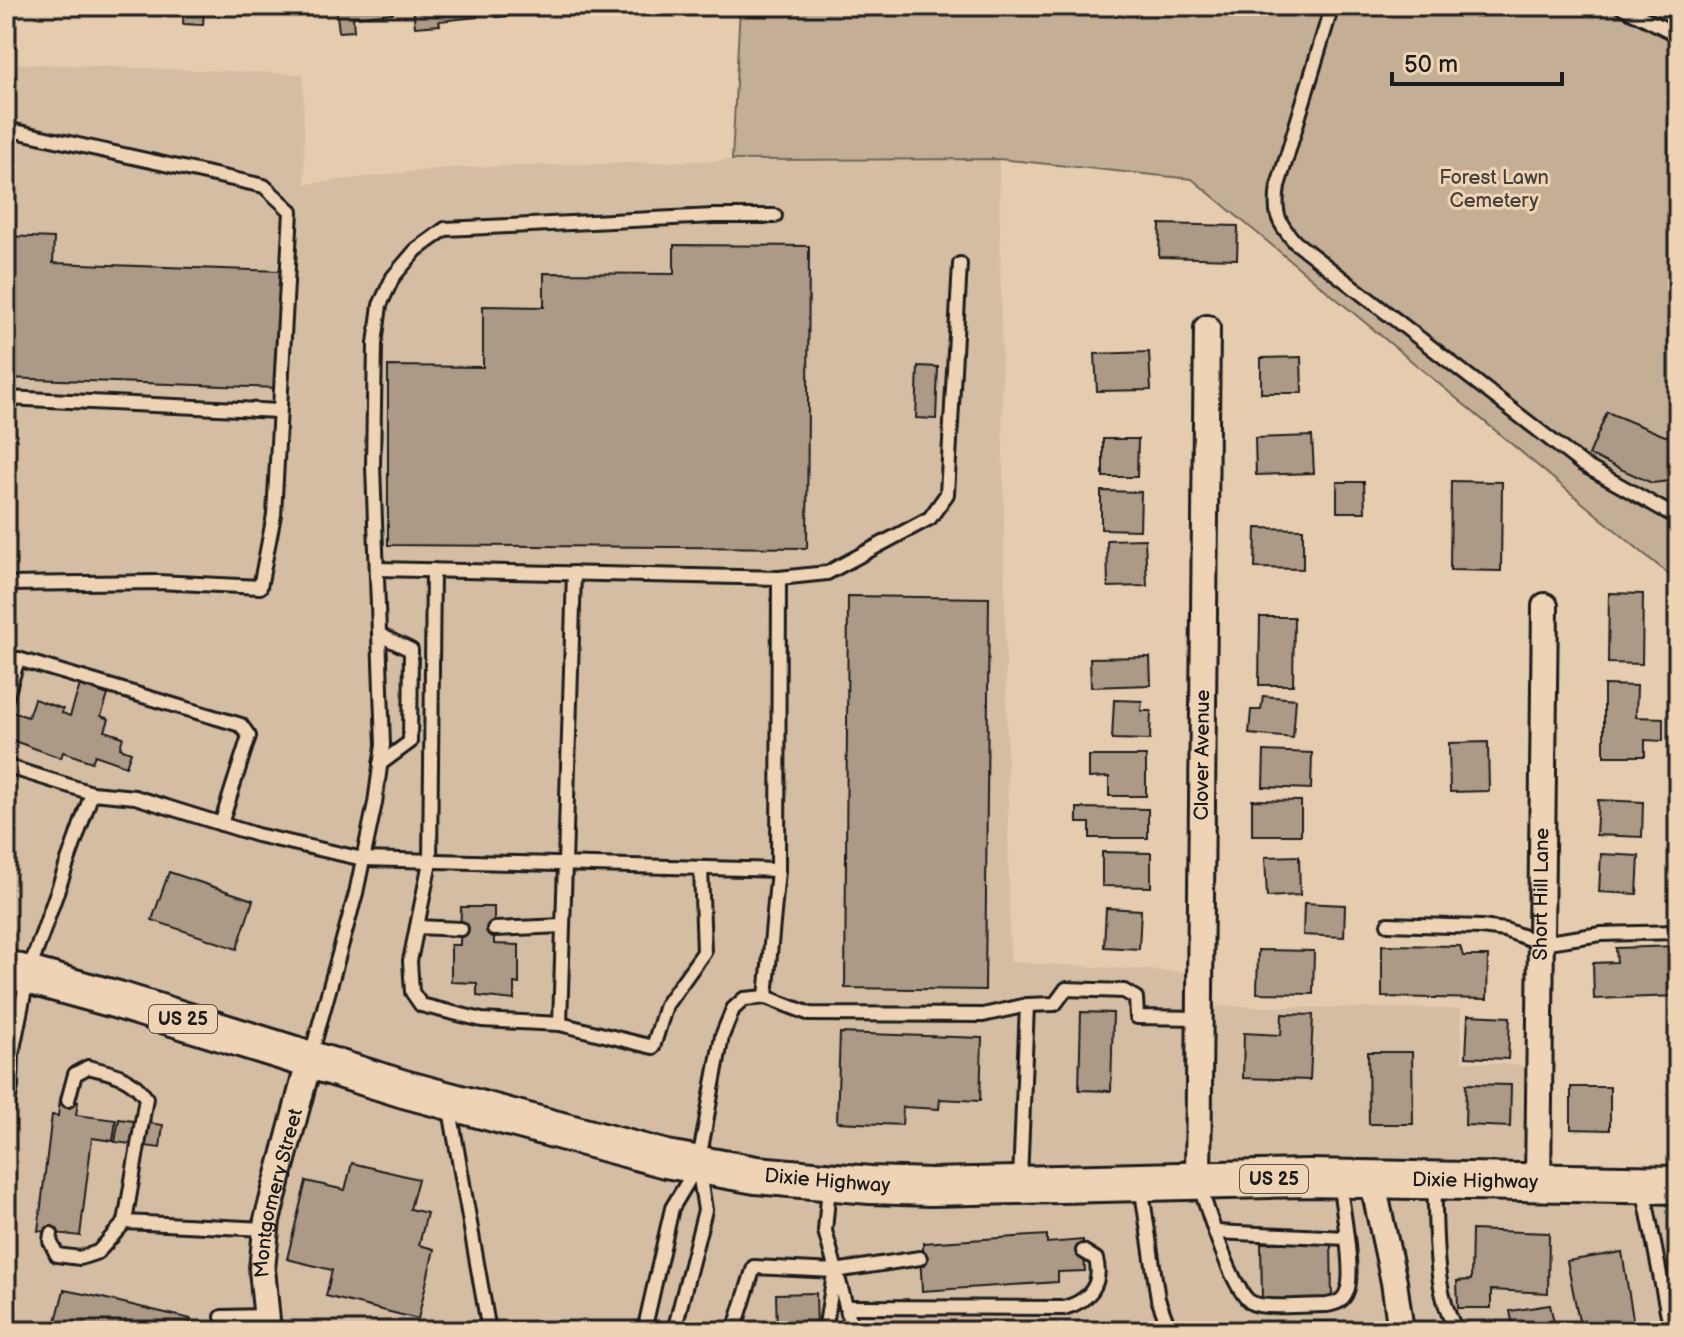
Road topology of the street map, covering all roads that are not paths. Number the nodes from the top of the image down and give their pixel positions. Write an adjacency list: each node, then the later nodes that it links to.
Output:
1 (1332, 6): 10 (lane)
2 (1620, 6): 3 (lane)
3 (1678, 35)
4 (6, 129): 9 (lane)
5 (775, 216): 11 (lane)
6 (960, 264): 14 (lane)
7 (1207, 328): 39 (street, Clover Avenue)
8 (6, 398): 9 (lane)
9 (279, 411): 15 (lane)
10 (1678, 518)
11 (378, 569): 12 (lane); 17 (lane)
12 (433, 570): 13 (lane); 25 (lane)
13 (574, 573): 14 (lane); 26 (lane)
14 (779, 578): 28 (lane)
15 (6, 584)
16 (1545, 606): 35 (street, Short Hill Lane)
17 (380, 635): 20 (lane); 20 (lane)
18 (12, 659): 19 (lane); 23 (lane)
19 (6, 699)
20 (380, 764): 24 (lane)
21 (6, 766): 22 (lane)
22 (92, 793): 23 (lane); 36 (lane)
23 (221, 824): 24 (lane)
24 (363, 859): 25 (lane); 42 (lane)
25 (430, 862): 26 (lane); 31 (lane)
26 (565, 865): 27 (lane); 30 (lane)
27 (701, 868): 28 (lane); 40 (lane)
28 (778, 870): 37 (lane)
29 (1388, 924): 35 (lane)
30 (563, 926): 33 (lane); 40 (lane)
31 (417, 927): 32 (lane); 40 (lane)
32 (461, 929)
33 (494, 929)
34 (1677, 932): 35 (lane)
35 (1541, 943): 52 (street, Short Hill Lane)
36 (17, 972): 41 (lane); 42 (main road, Dixie Highway / US 25)
37 (766, 997): 38 (lane); 46 (lane)
38 (1027, 1005): 39 (lane); 54 (lane)
39 (1199, 1018): 49 (street, Clover Avenue)
40 (560, 1024)
41 (9, 1054): 45 (lane)
42 (310, 1058): 44 (main road, Dixie Highway / US 25); 57 (street, Montgomery Street)
43 (68, 1100): 56 (lane)
44 (449, 1101): 46 (main road, Dixie Highway / US 25); 67 (lane)
45 (6, 1111)
46 (698, 1165): 50 (main road, Dixie Highway / US 25); 68 (lane); 69 (lane)
47 (1355, 1179): 48 (main road, Dixie Highway / US 25); 49 (main road, Dixie Highway / US 25); 60 (lane); 74 (street)
48 (1433, 1180): 52 (main road, Dixie Highway / US 25); 75 (lane)
49 (1198, 1181): 51 (main road, Dixie Highway / US 25); 58 (lane)
50 (829, 1182): 54 (main road, Dixie Highway / US 25); 63 (lane)
51 (1141, 1182): 54 (main road, Dixie Highway / US 25); 73 (lane)
52 (1538, 1182): 53 (main road, Dixie Highway / US 25)
53 (1642, 1184): 55 (main road, Dixie Highway / US 25); 76 (lane)
54 (1020, 1185)
55 (1678, 1185)
56 (125, 1222): 57 (lane); 59 (lane)
57 (266, 1229): 66 (street, Montgomery Street)
58 (1215, 1232): 60 (lane); 60 (lane)
59 (51, 1234)
60 (1347, 1238)
61 (1083, 1251): 64 (lane)
62 (920, 1258): 63 (lane)
63 (835, 1271): 64 (lane); 70 (lane); 71 (lane)
64 (846, 1307): 72 (lane)
65 (222, 1317): 66 (lane)
66 (268, 1324)
67 (489, 1331)
68 (644, 1331)
69 (674, 1331)
70 (734, 1331)
71 (825, 1331)
72 (853, 1331)
73 (1170, 1331)
74 (1401, 1331)
75 (1457, 1331)
76 (1671, 1331)

